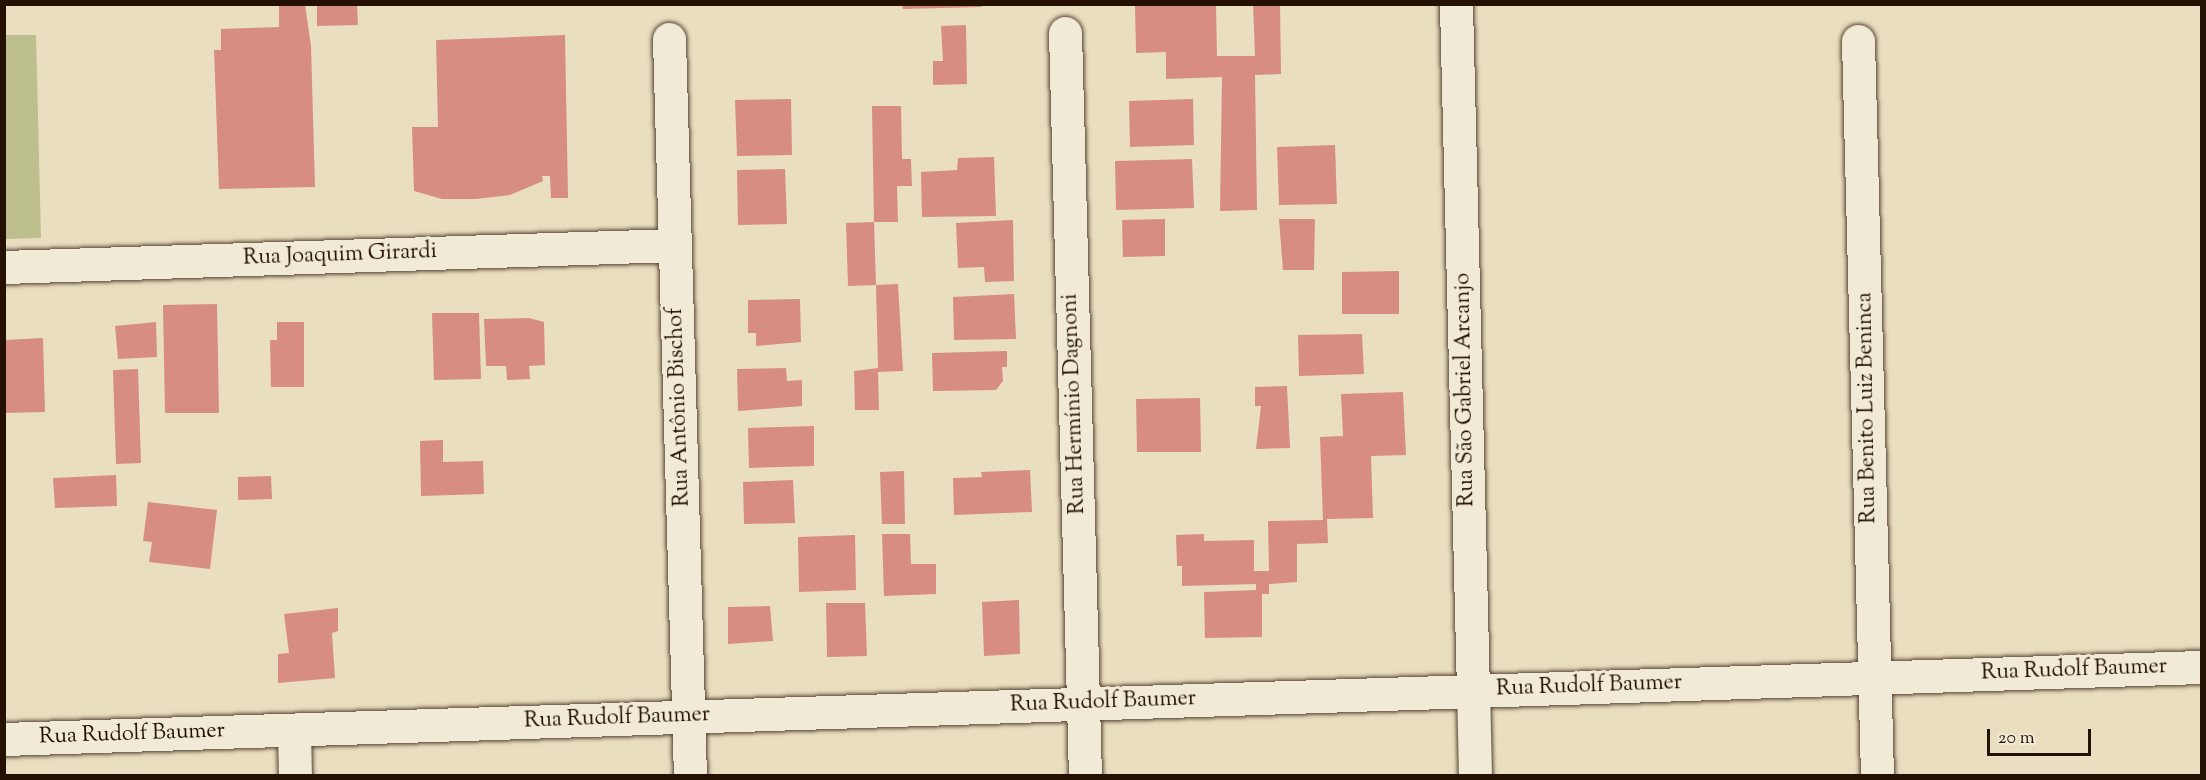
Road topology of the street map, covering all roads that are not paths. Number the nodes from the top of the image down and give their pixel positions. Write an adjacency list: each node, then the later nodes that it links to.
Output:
1 (1456, 4): 9 (street, Rua São Gabriel Arcanjo)
2 (1065, 33): 10 (street, Rua Hermínio Dagnoni)
3 (669, 39): 5 (street, Rua Antônio Bischof)
4 (1858, 41): 8 (street, Rua Benito Luiz Beninca)
5 (675, 245): 6 (street, Rua Joaquim Girardi); 11 (street, Rua Antônio Bischof)
6 (4, 267)
7 (2202, 667): 8 (street, Rua Rudolf Baumer)
8 (1875, 678): 9 (street, Rua Rudolf Baumer); 18 (street, Rua Benito Luiz Beninca)
9 (1473, 691): 10 (street, Rua Rudolf Baumer); 17 (street, Rua São Gabriel Arcanjo)
10 (1083, 704): 11 (street, Rua Rudolf Baumer); 16 (street, Rua Hermínio Dagnoni)
11 (688, 717): 12 (street, Rua Rudolf Baumer); 15 (street, Rua Antônio Bischof)
12 (294, 730): 13 (street, Rua Rudolf Baumer); 14 (street)
13 (4, 740)
14 (295, 776)
15 (690, 776)
16 (1085, 776)
17 (1476, 776)
18 (1877, 776)

